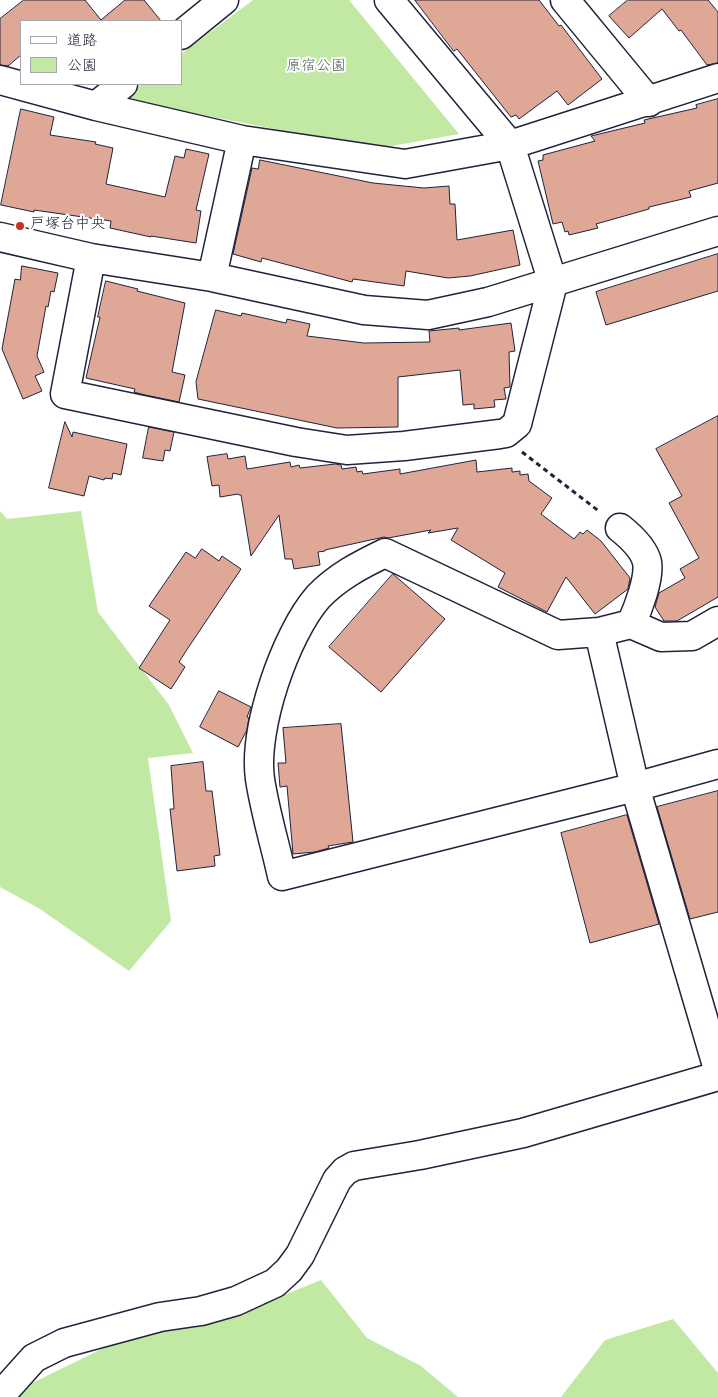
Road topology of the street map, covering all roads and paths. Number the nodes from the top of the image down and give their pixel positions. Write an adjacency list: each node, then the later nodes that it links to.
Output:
1 (224, 0): 4 (street)
2 (389, 0): 11 (street)
3 (565, 0): 8 (street)
4 (182, 34)
5 (718, 78): 8 (street)
6 (0, 80): 9 (street)
7 (122, 85): 9 (street)
8 (649, 102): 11 (street)
9 (96, 106): 10 (street)
10 (242, 140): 11 (street); 15 (street)
11 (510, 145): 16 (street)
12 (718, 231): 16 (street)
13 (0, 237): 14 (street)
14 (91, 258): 15 (street); 17 (street)
15 (212, 277): 16 (street)
16 (553, 282): 17 (street)
17 (506, 433): 18 (path)
18 (620, 528): 20 (street)
19 (718, 620): 20 (street)
20 (631, 624): 21 (street)
21 (599, 632): 23 (street); 23 (street)
22 (718, 764): 23 (street)
23 (635, 787): 24 (street)
24 (718, 1069)
25 (718, 1076): 26 (street)
26 (0, 1396)

